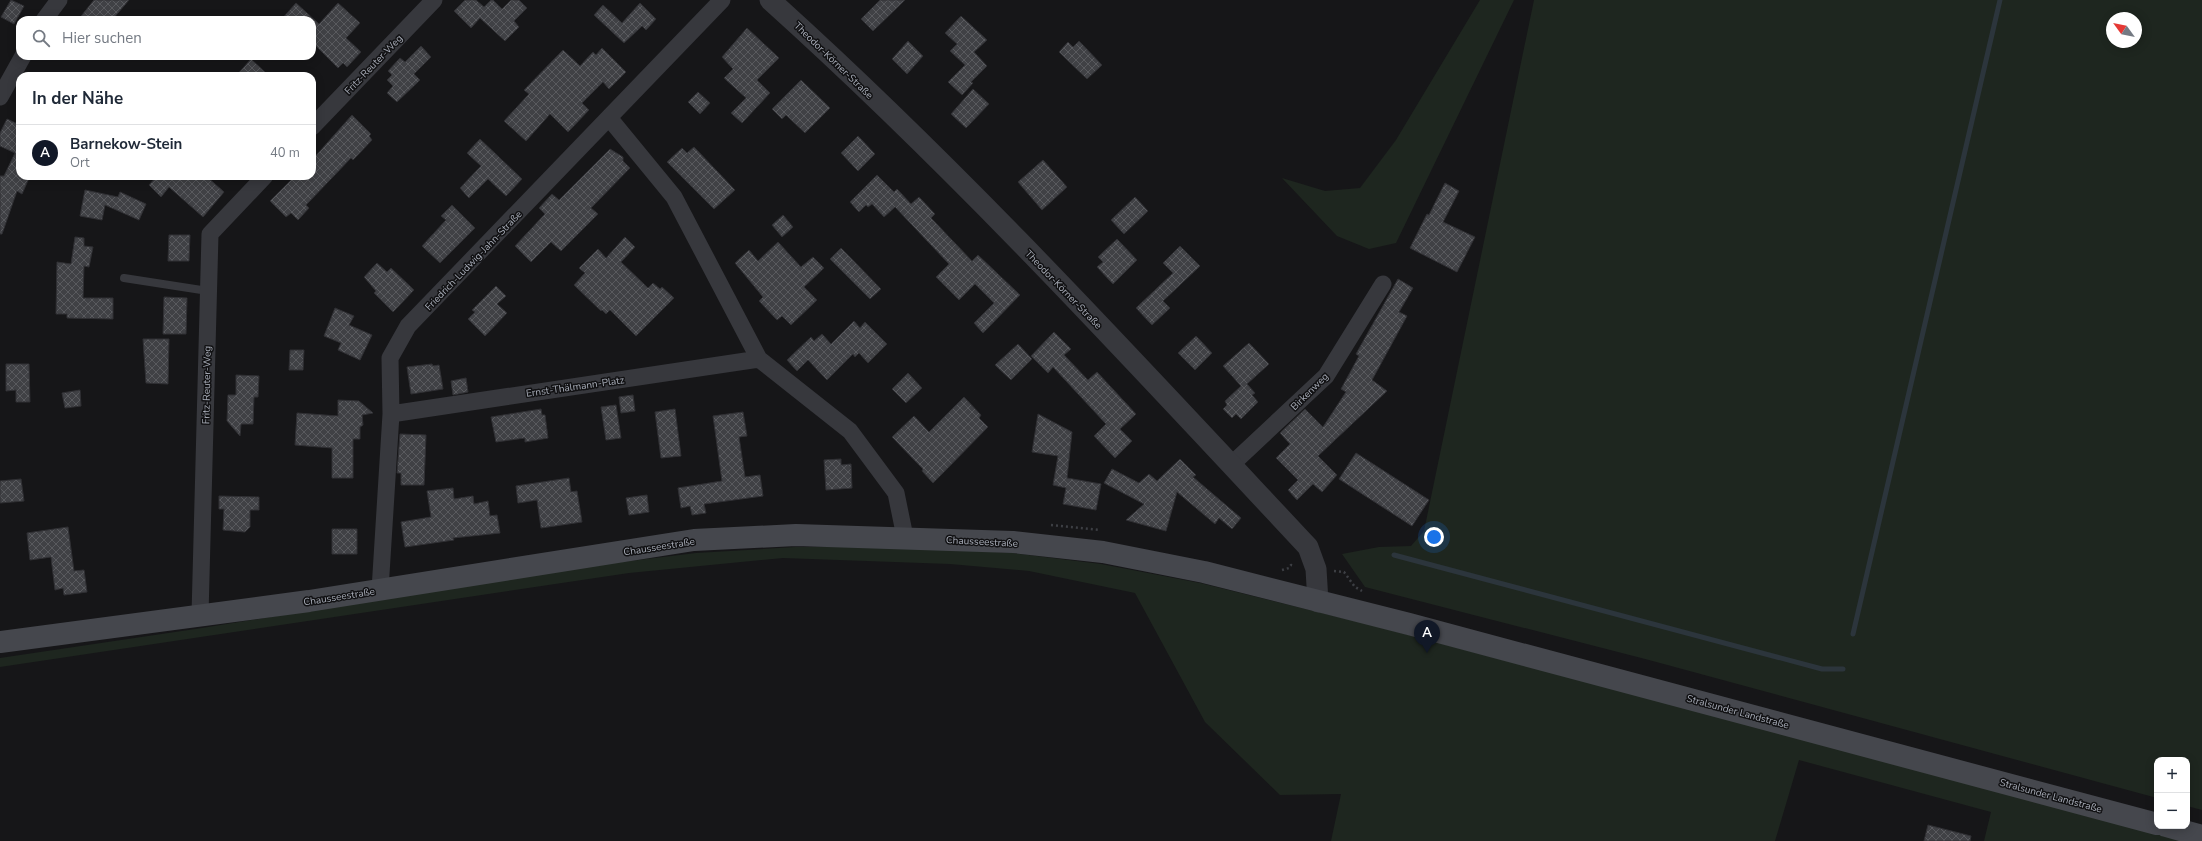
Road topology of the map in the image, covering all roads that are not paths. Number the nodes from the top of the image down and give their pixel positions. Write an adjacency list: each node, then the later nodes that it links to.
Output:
1 (59, 0): 5 (street)
2 (434, 0): 9 (street, Fritz-Reuter-Weg)
3 (722, 0): 8 (street, Friedrich-Ludwig-Jahn-Straße)
4 (770, 0): 16 (street, Theodor-Körner-Straße)
5 (47, 16)
6 (21, 60): 7 (street)
7 (0, 97)
8 (610, 119): 14 (street); 15 (street, Friedrich-Ludwig-Jahn-Straße)
9 (316, 123)
10 (261, 180): 13 (street, Fritz-Reuter-Weg)
11 (124, 278): 13 (lane)
12 (1383, 284): 16 (street, Birkenweg)
13 (208, 291): 20 (street, Fritz-Reuter-Weg)
14 (759, 359): 15 (street, Ernst-Thälmann-Platz); 17 (street)
15 (391, 414): 18 (street, Friedrich-Ludwig-Jahn-Straße)
16 (1231, 465): 19 (street, Theodor-Körner-Straße)
17 (904, 537): 18 (main road, Chausseestraße); 19 (main road, Chausseestraße)
18 (380, 590): 20 (main road, Chausseestraße)
19 (1318, 602): 22 (main road, Stralsunder Landstraße)
20 (200, 615): 21 (main road, Chausseestraße)
21 (0, 642)
22 (2154, 823)
23 (2177, 829): 24 (main road)
24 (2202, 836)

